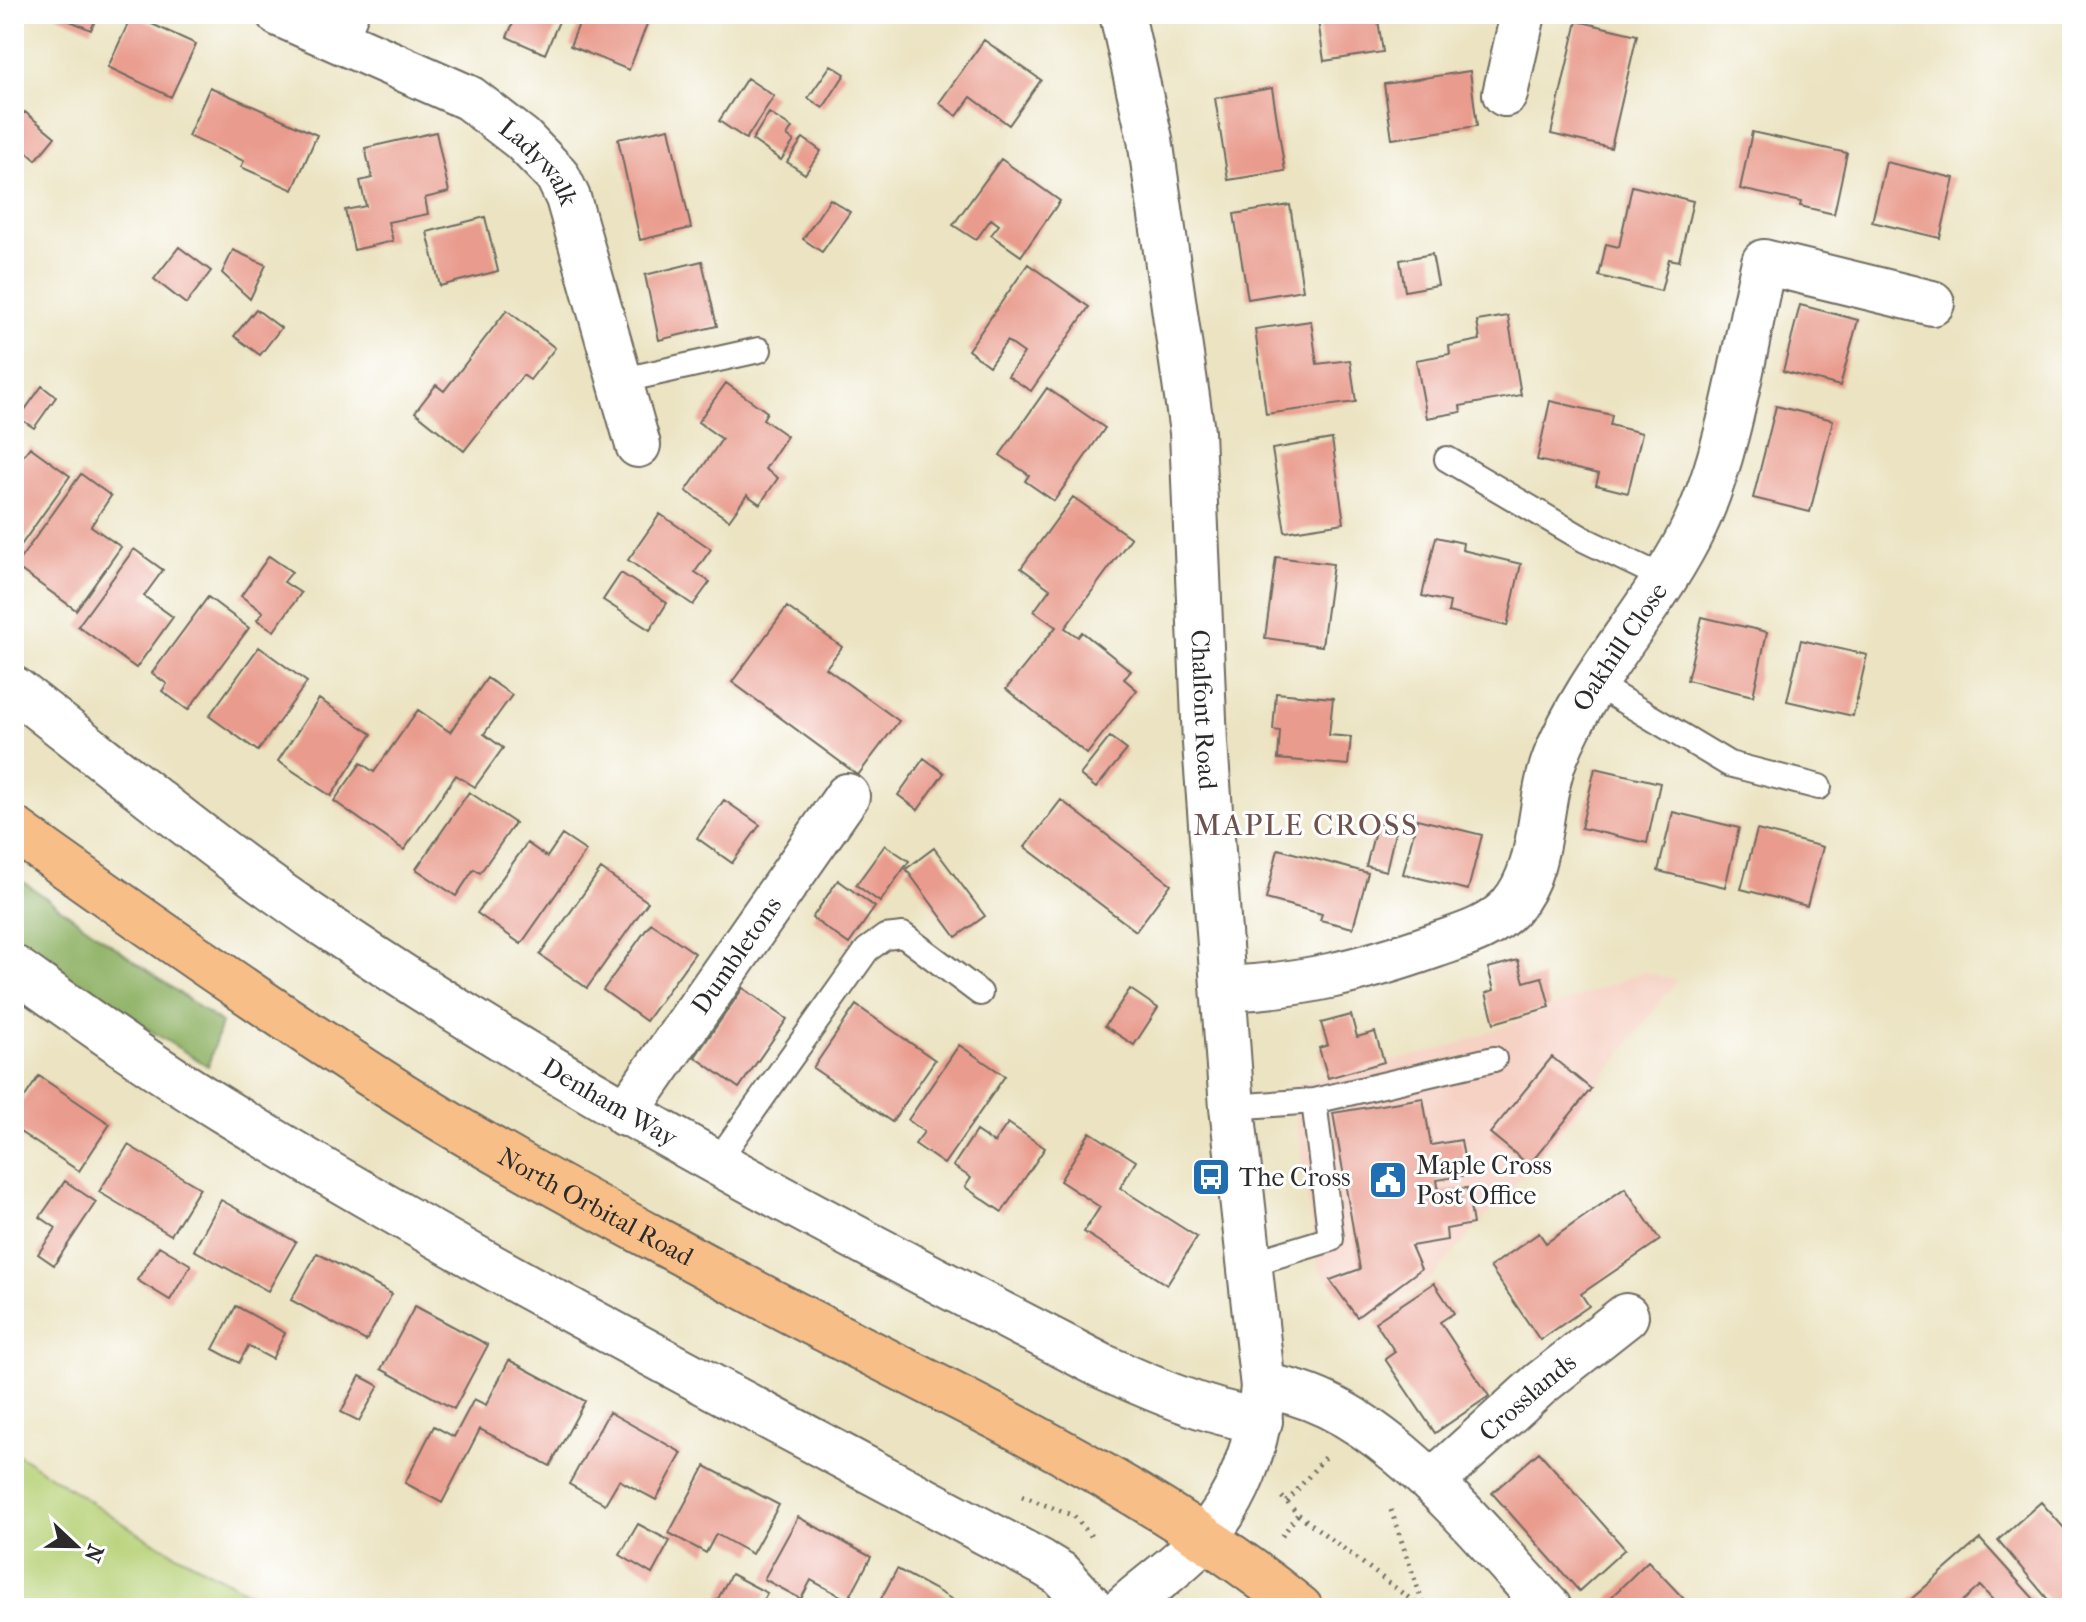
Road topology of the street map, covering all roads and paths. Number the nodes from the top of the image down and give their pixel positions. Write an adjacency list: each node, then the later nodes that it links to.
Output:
1 (279, 14): 4 (street, Ladywalk)
2 (1122, 14): 18 (street, Chalfont Road)
3 (1514, 16): 5 (street)
4 (350, 28): 8 (street, Ladywalk)
5 (1505, 94)
6 (1932, 303): 11 (street, Oakhill Close)
7 (759, 350): 8 (lane)
8 (619, 381): 9 (street, Ladywalk)
9 (638, 445)
10 (1447, 459): 11 (lane)
11 (1664, 578): 12 (street, Oakhill Close)
12 (1592, 682): 14 (lane); 18 (street, Oakhill Close)
13 (14, 689): 23 (street, Denham Way)
14 (1819, 787)
15 (847, 796): 23 (street, Dumbletons)
16 (14, 829): 34 (main road, North Orbital Road)
17 (14, 968): 36 (street)
18 (1224, 989): 22 (street, Chalfont Road)
19 (980, 993): 24 (lane)
20 (1494, 1059): 21 (lane)
21 (1314, 1101): 22 (lane); 25 (lane)
22 (1232, 1107): 25 (street, Chalfont Road)
23 (625, 1114): 24 (street, Denham Way)
24 (716, 1163): 27 (street, Denham Way)
25 (1249, 1264): 27 (street, Chalfont Road)
26 (1626, 1316): 30 (street, Crosslands)
27 (1262, 1404): 28 (street, Denham Way); 34 (street, Chalfont Road)
28 (1356, 1421): 29 (street, Denham Way); 32 (path)
29 (1394, 1451): 30 (street, Denham Way); 39 (path)
30 (1432, 1482): 40 (street, Denham Way)
31 (1017, 1494): 35 (path)
32 (1287, 1502)
33 (1298, 1514): 39 (path)
34 (1204, 1538): 37 (street, Chalfont Road); 38 (main road)
35 (1096, 1542)
36 (1092, 1608)
37 (1124, 1608)
38 (1300, 1608)
39 (1423, 1608)
40 (1549, 1608)

